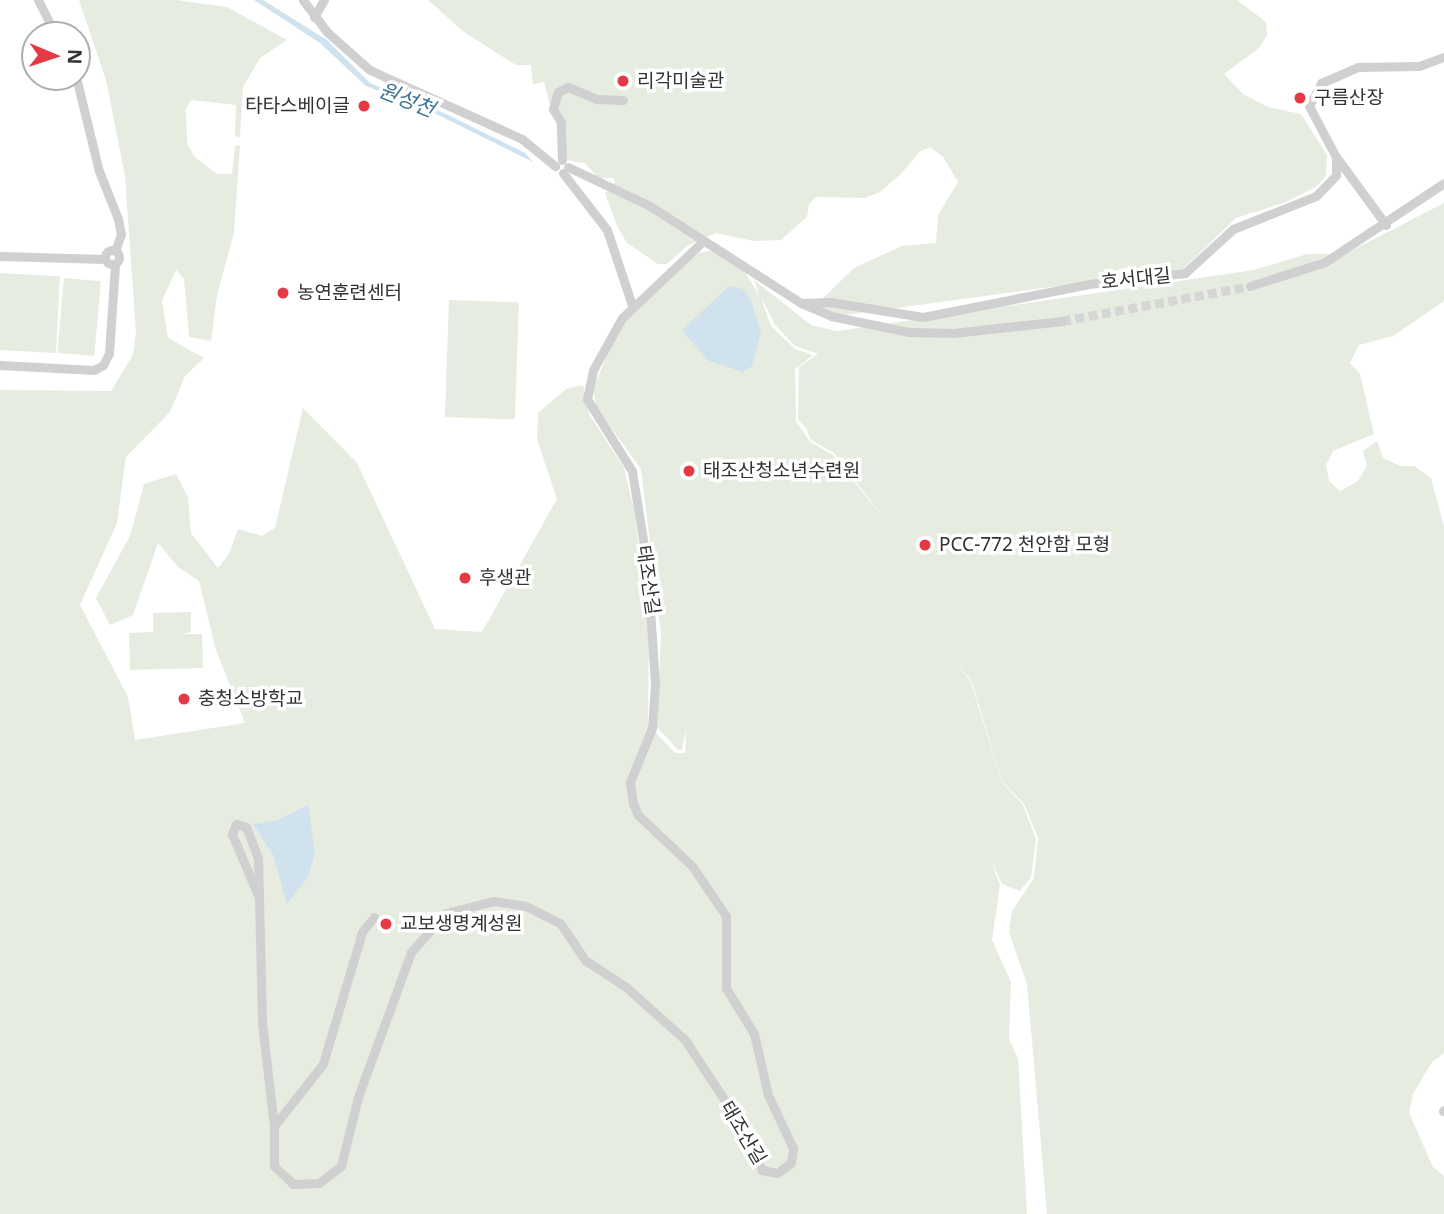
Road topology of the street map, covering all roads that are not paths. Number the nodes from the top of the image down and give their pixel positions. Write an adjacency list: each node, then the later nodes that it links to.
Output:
1 (38, 0): 5 (street)
2 (303, 0): 4 (street)
3 (324, 0): 4 (street)
4 (314, 17): 10 (street)
5 (49, 21)
6 (1444, 57): 9 (street)
7 (79, 91): 14 (street)
8 (623, 100): 10 (street)
9 (1336, 157): 12 (street); 19 (street, 호서대길)
10 (562, 166): 19 (street); 20 (street)
11 (1444, 183): 12 (street)
12 (1386, 225): 18 (street)
13 (699, 245): 20 (street)
14 (115, 251): 16 (street); 17 (street)
15 (0, 256): 16 (street)
16 (105, 259): 17 (street)
17 (115, 264): 22 (street)
18 (1250, 286)
19 (801, 303): 21 (street)
20 (632, 306): 25 (street, 태조산길)
21 (1062, 321)
22 (0, 365)
23 (258, 898): 23 (street); 25 (street)
24 (374, 917): 25 (street)
25 (274, 1126)

